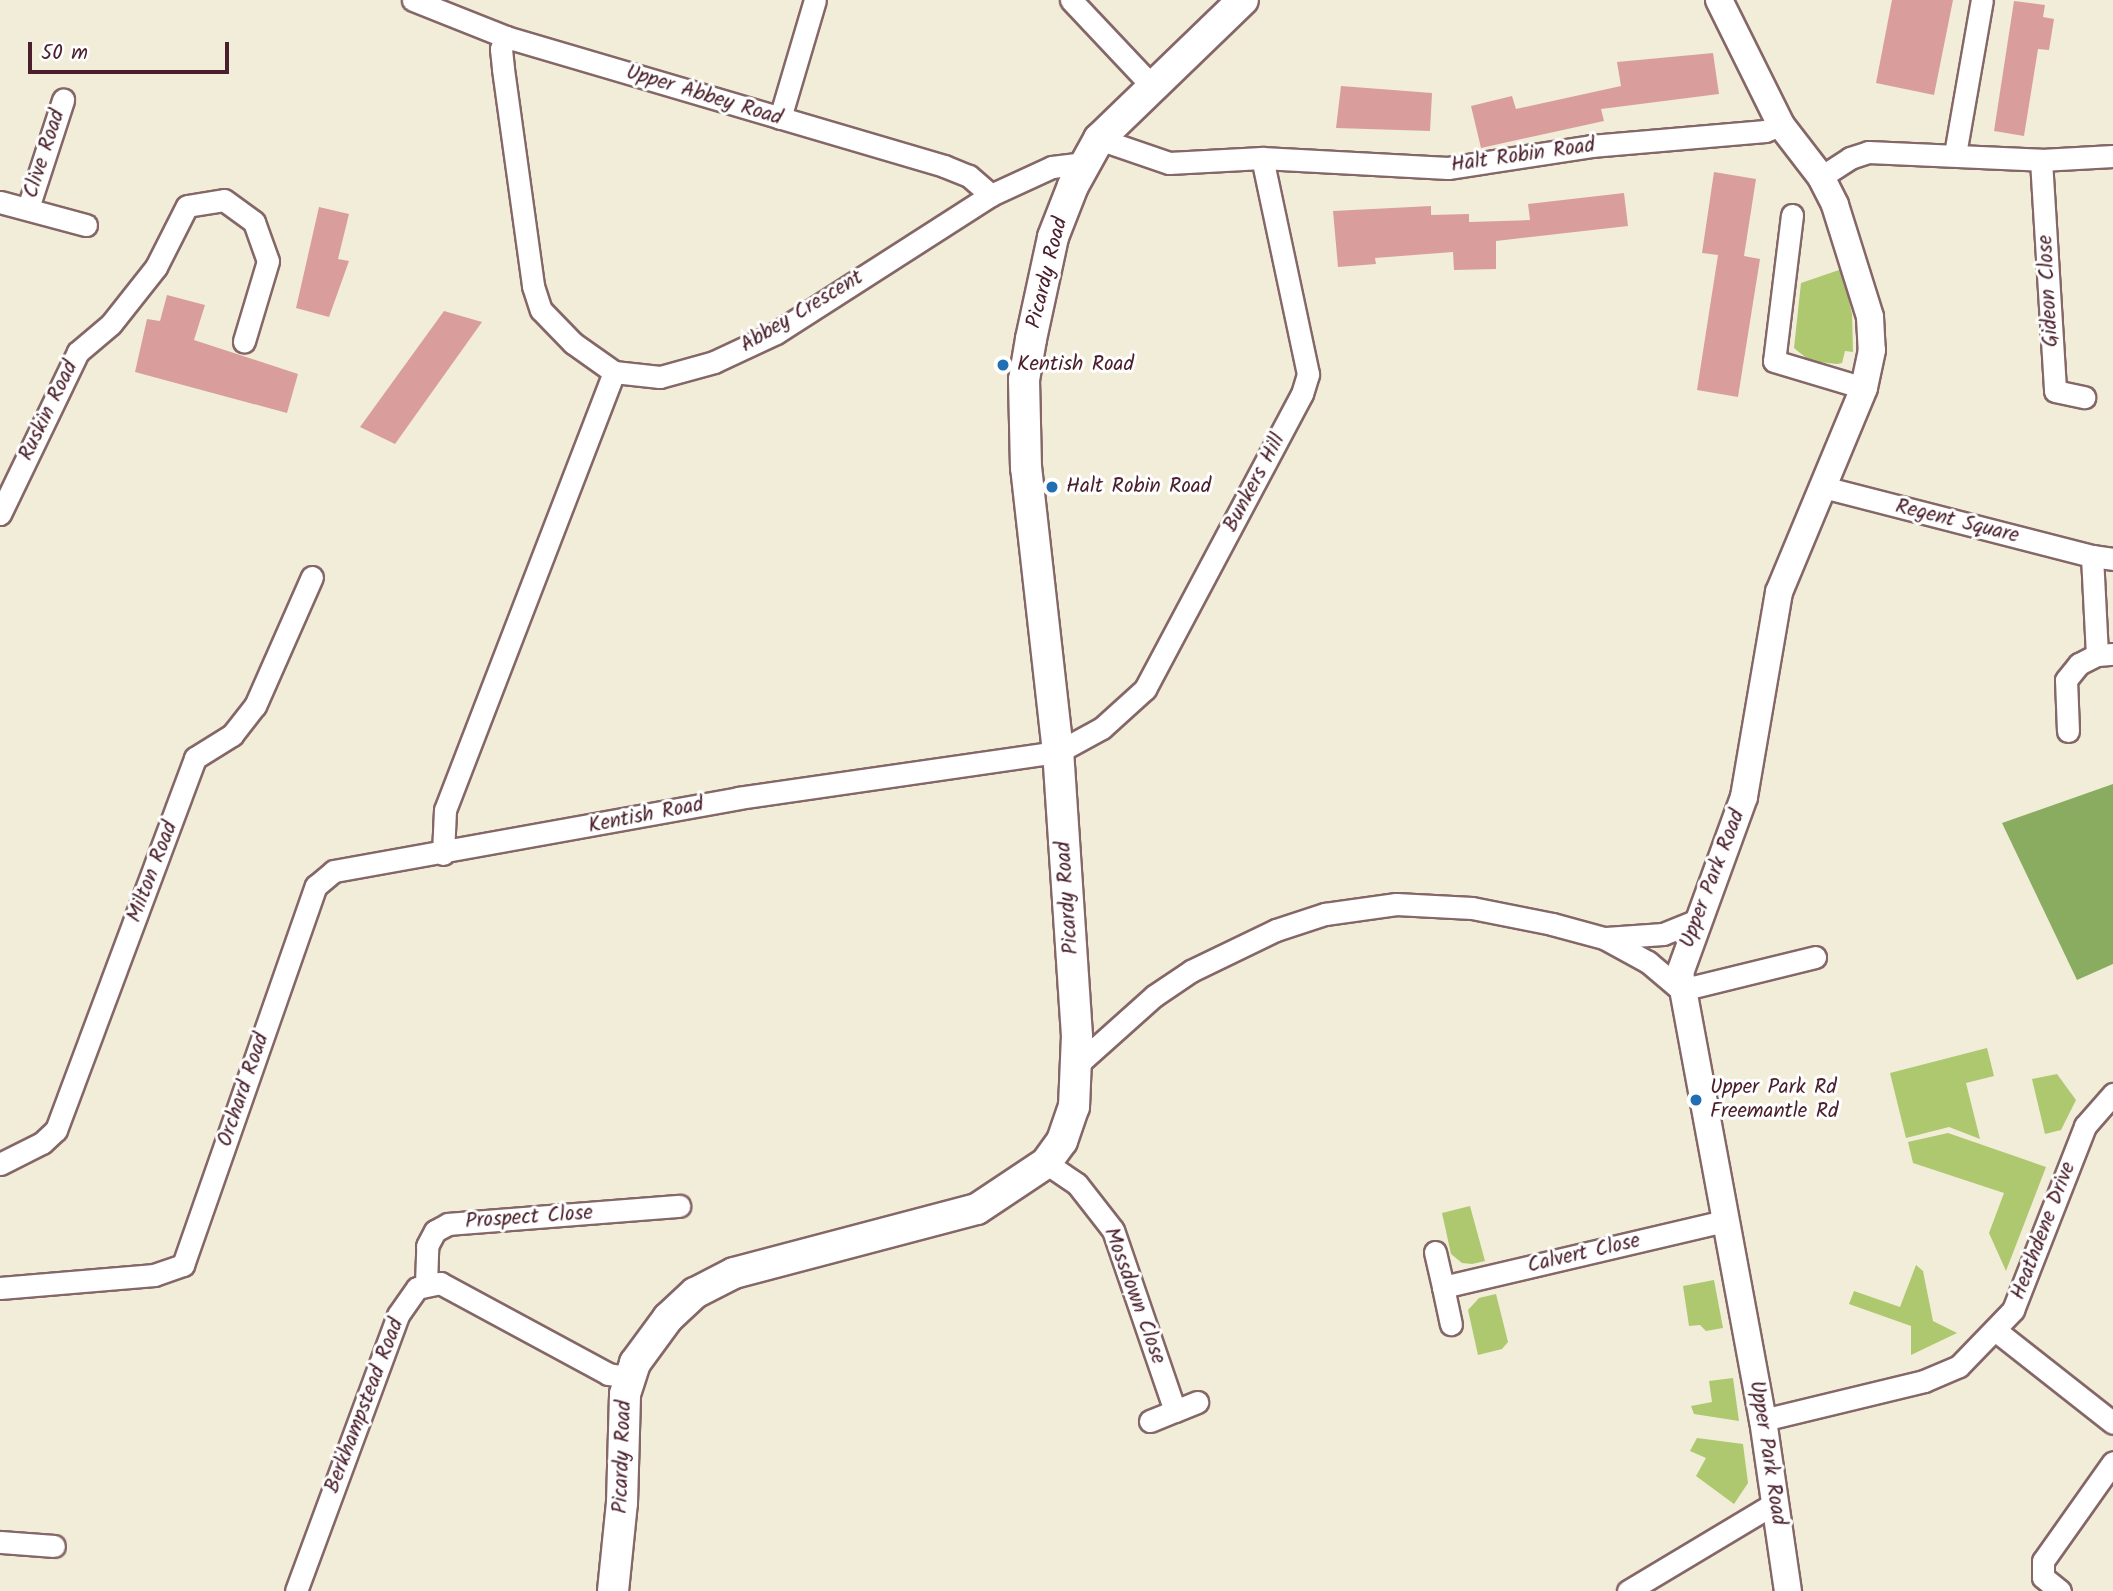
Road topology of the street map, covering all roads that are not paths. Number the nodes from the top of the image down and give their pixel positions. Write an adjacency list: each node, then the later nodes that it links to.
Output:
1 (413, 0): 7 (street, Upper Abbey Road)
2 (815, 0): 10 (street)
3 (1071, 0): 8 (street)
4 (1243, 0): 8 (main road, Picardy Road)
5 (1719, 0): 11 (street, Upper Park Road)
6 (1982, 0): 13 (street)
7 (506, 37): 10 (street, Upper Abbey Road); 24 (street, Abbey Crescent)
8 (1152, 86): 12 (main road, Picardy Road)
9 (63, 100): 20 (street, Clive Road)
10 (780, 118): 18 (street, Upper Abbey Road)
11 (1781, 125): 15 (street, Halt Robin Road); 17 (street, Upper Park Road)
12 (1093, 151): 15 (street, Halt Robin Road); 18 (street, Abbey Crescent); 34 (main road, Picardy Road)
13 (1955, 154): 16 (street); 17 (street)
14 (2113, 156): 16 (street)
15 (1262, 158): 34 (street, Bunkers Hill)
16 (2041, 160): 26 (street, Gideon Close)
17 (1821, 177): 25 (street, Upper Park Road)
18 (991, 195): 24 (street, Abbey Crescent)
19 (0, 202): 20 (street, Clive Road)
20 (28, 208): 22 (street, Clive Road)
21 (1792, 215): 25 (street)
22 (86, 225)
23 (244, 341): 28 (street, Ruskin Road)
24 (614, 372): 35 (street)
25 (1864, 388): 27 (street, Upper Park Road)
26 (2084, 397)
27 (1823, 487): 29 (street, Regent Square); 37 (street, Upper Park Road)
28 (0, 514)
29 (2092, 556): 30 (street, Regent Square); 32 (street)
30 (2113, 559)
31 (312, 577): 44 (street, Milton Road)
32 (2105, 655): 33 (street)
33 (2067, 731)
34 (1058, 752): 35 (street, Kentish Road); 41 (main road, Picardy Road)
35 (443, 854): 36 (street, Kentish Road)
36 (316, 886): 50 (street, Orchard Road)
37 (1698, 920): 38 (street); 40 (street, Upper Park Road)
38 (1604, 938): 40 (street); 41 (street)
39 (1815, 957): 40 (street)
40 (1681, 990): 46 (street, Upper Park Road)
41 (1078, 1064): 43 (main road, Picardy Road)
42 (2113, 1094): 52 (street, Heathdene Drive)
43 (1046, 1163): 53 (main road, Picardy Road); 55 (street, Mossdown Close)
44 (0, 1164)
45 (679, 1206): 48 (street, Prospect Close)
46 (1725, 1221): 49 (street, Calvert Close); 56 (street, Upper Park Road)
47 (1435, 1252): 49 (street)
48 (426, 1284): 53 (street); 63 (street, Berkhampstead Road)
49 (1443, 1287): 51 (street)
50 (0, 1288)
51 (1451, 1324)
52 (1995, 1330): 56 (street, Heathdene Drive); 58 (street)
53 (628, 1377): 64 (main road, Picardy Road)
54 (1197, 1402): 55 (street)
55 (1175, 1411): 57 (street)
56 (1763, 1420): 60 (street, Upper Park Road)
57 (1150, 1421)
58 (2113, 1423)
59 (2113, 1462): 67 (street)
60 (1775, 1503): 65 (street); 66 (street, Upper Park Road)
61 (0, 1542): 62 (street)
62 (54, 1546)
63 (296, 1591)
64 (613, 1591)
65 (1628, 1591)
66 (1788, 1591)
67 (2060, 1591)

